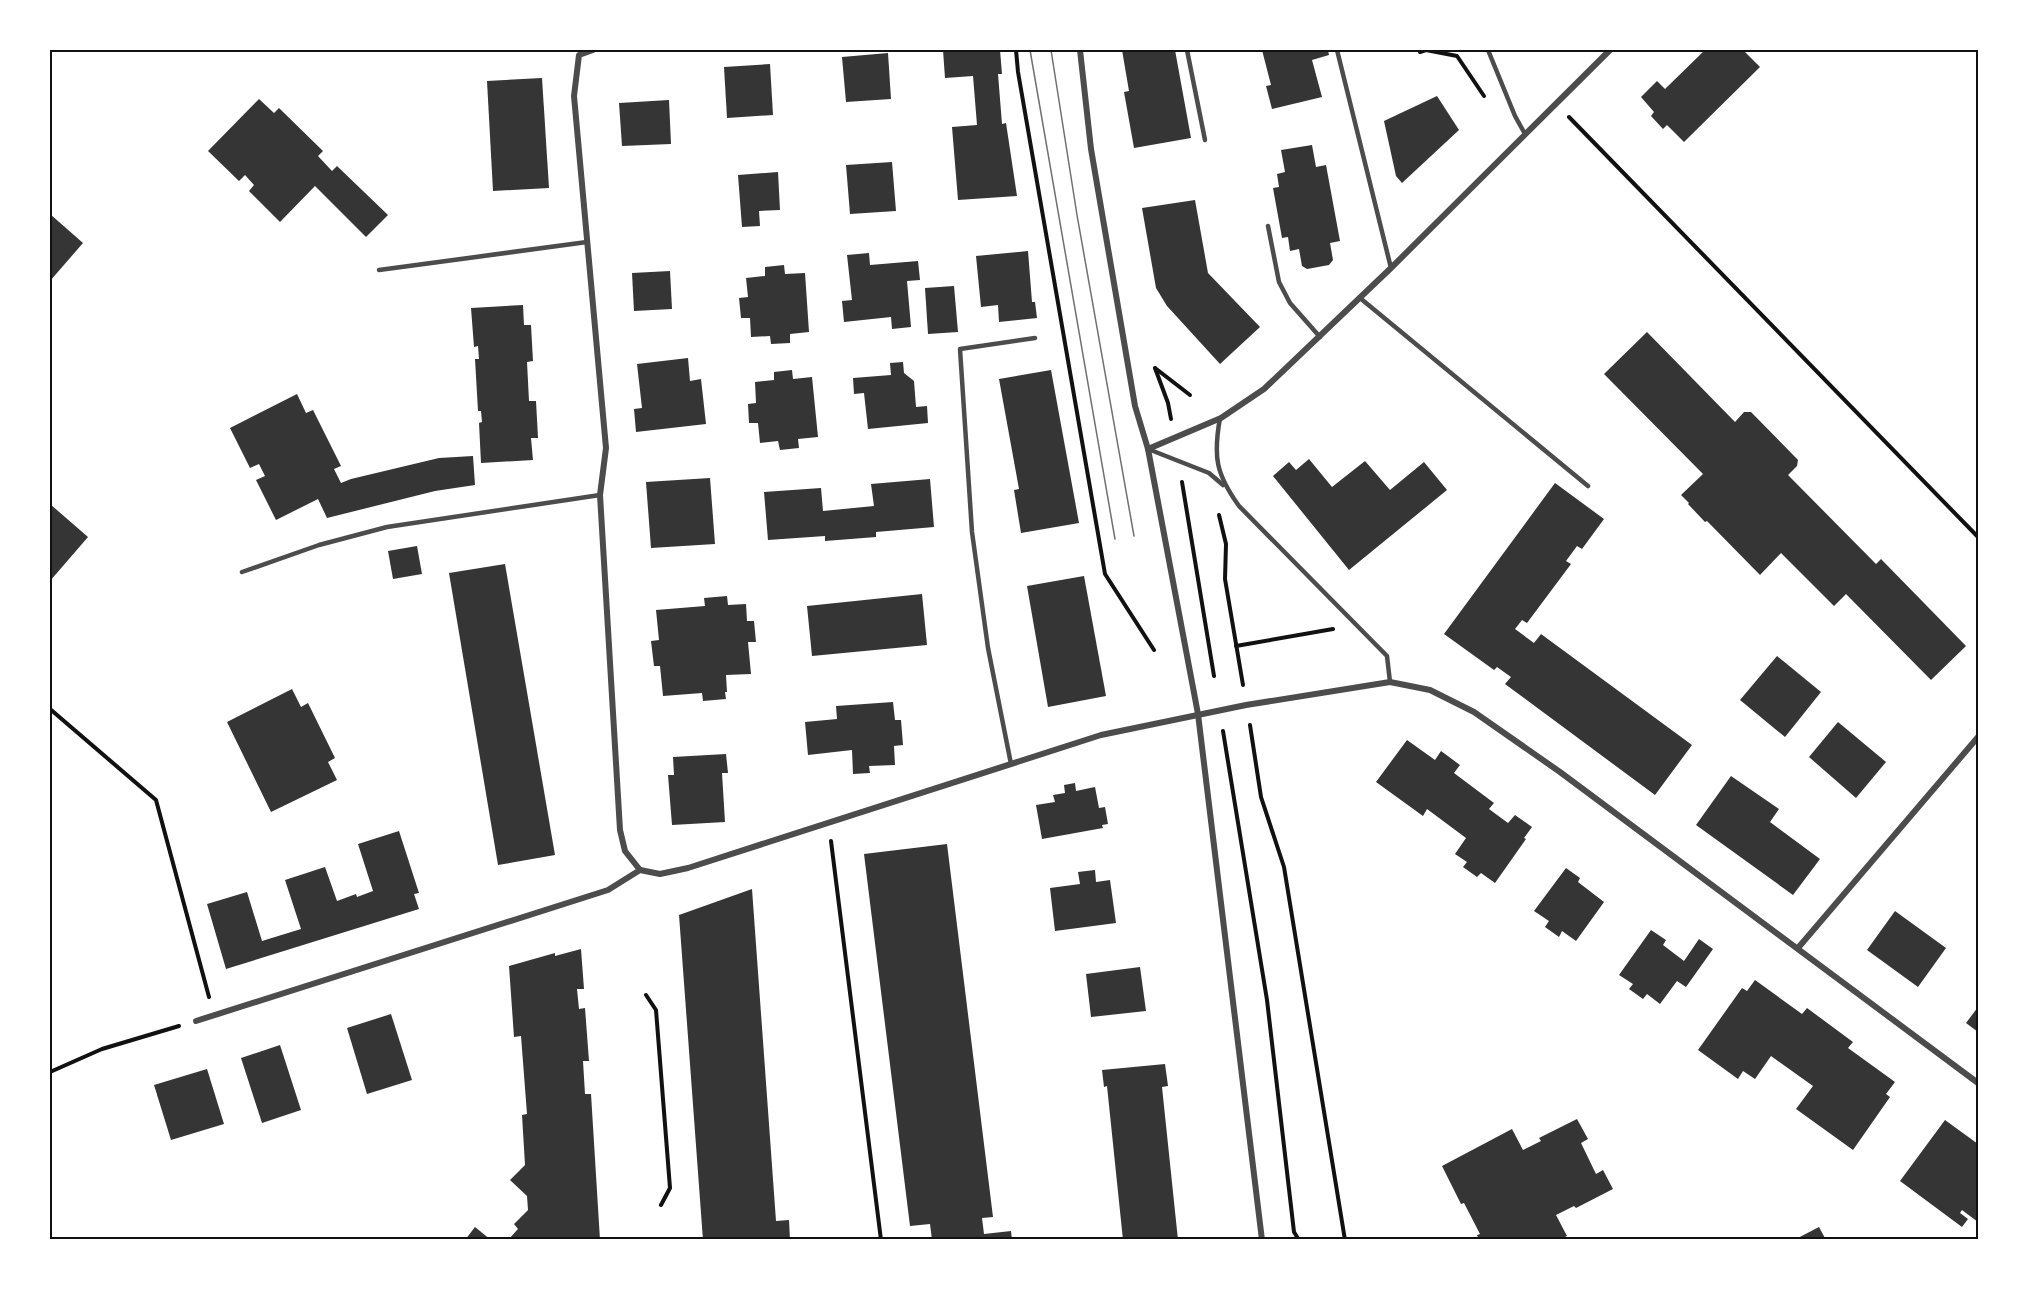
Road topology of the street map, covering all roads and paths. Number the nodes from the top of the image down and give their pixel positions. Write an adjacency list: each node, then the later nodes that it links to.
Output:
1 (593, 50): 8 (street)
2 (1016, 50): 34 (path)
3 (1080, 50): 24 (street)
4 (1187, 50): 13 (lane)
5 (1336, 50): 16 (lane)
6 (1488, 50): 12 (lane)
7 (1610, 50): 12 (street)
8 (576, 52): 15 (street)
9 (1420, 52): 10 (path)
10 (1470, 76)
11 (1569, 117): 30 (path)
12 (1525, 134): 16 (street)
13 (1205, 140)
14 (1268, 226): 19 (lane)
15 (587, 242): 17 (lane); 28 (street)
16 (1391, 268): 18 (street)
17 (379, 270)
18 (1360, 298): 19 (street); 27 (lane)
19 (1320, 337): 23 (street)
20 (1035, 338): 41 (lane)
21 (1155, 368): 22 (path)
22 (1190, 395)
23 (1221, 418): 24 (street); 26 (lane)
24 (1148, 449): 26 (lane); 39 (street)
25 (1182, 485): 38 (path)
26 (1224, 486): 32 (lane)
27 (1588, 486)
28 (600, 495): 31 (lane); 43 (street)
29 (1219, 514): 33 (path)
30 (1978, 537)
31 (242, 572)
32 (1355, 625): 33 (path); 35 (lane)
33 (1236, 646): 36 (path)
34 (1154, 650)
35 (1390, 682): 36 (street); 44 (street)
36 (1246, 705): 38 (street); 54 (path)
37 (50, 709): 46 (path)
38 (1220, 710): 39 (street); 53 (path)
39 (1198, 714): 41 (street); 52 (street)
40 (1978, 737): 44 (street)
41 (1011, 764): 43 (street)
42 (831, 838): 51 (path)
43 (640, 870): 46 (street)
44 (1798, 948): 49 (street)
45 (646, 995): 50 (path)
46 (213, 1015): 47 (street)
47 (196, 1021): 48 (path)
48 (50, 1072)
49 (1978, 1083)
50 (661, 1205)
51 (881, 1239)
52 (1262, 1239)
53 (1299, 1239)
54 (1345, 1239)

